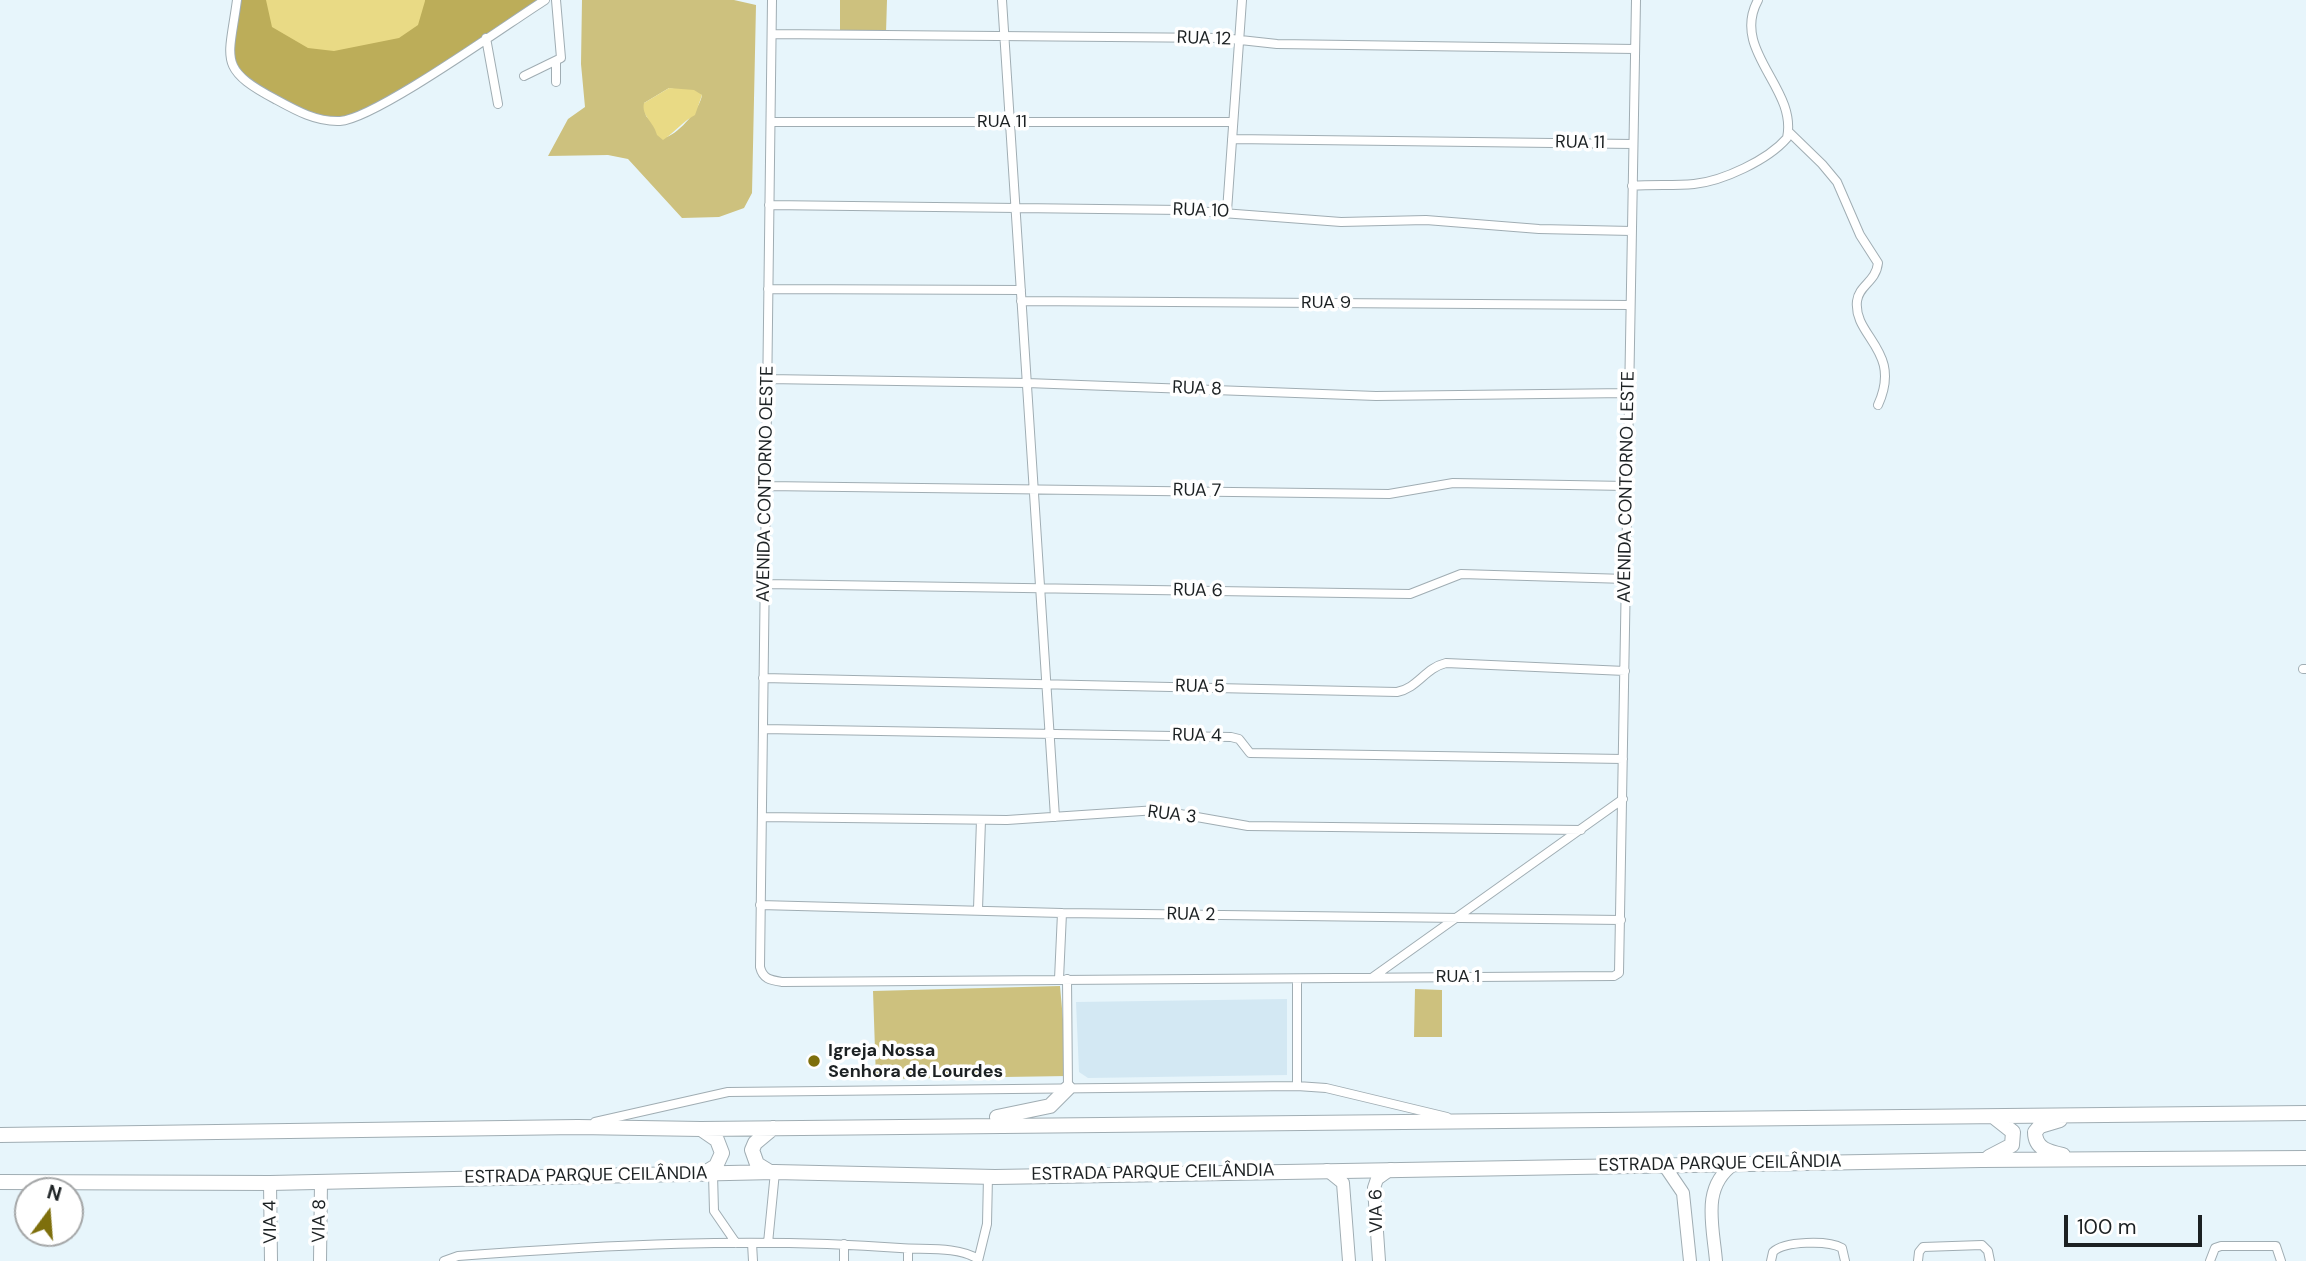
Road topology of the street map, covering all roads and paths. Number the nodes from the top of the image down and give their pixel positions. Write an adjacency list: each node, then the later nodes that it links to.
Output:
1 (237, 0): 11 (street)
2 (545, 0): 11 (street)
3 (556, 0): 14 (street)
4 (772, 0): 9 (street, AVENIDA CONTORNO OESTE)
5 (1002, 0): 10 (street)
6 (1242, 0): 12 (street)
7 (1636, 0): 13 (street, AVENIDA CONTORNO LESTE)
8 (1758, 0): 21 (street)
9 (772, 34): 10 (street, RUA 12); 18 (street, AVENIDA CONTORNO OESTE)
10 (1004, 37): 12 (street, RUA 12); 19 (street)
11 (486, 38): 17 (street)
12 (1240, 40): 13 (street, RUA 12); 20 (street)
13 (1635, 50): 23 (street, AVENIDA CONTORNO LESTE)
14 (556, 62): 15 (street); 16 (street)
15 (524, 76)
16 (556, 82)
17 (498, 104)
18 (771, 122): 19 (street, RUA 11); 25 (street, AVENIDA CONTORNO OESTE)
19 (1010, 122): 20 (street, RUA 11); 26 (street)
20 (1233, 122): 22 (street)
21 (1788, 132): 24 (street); 36 (street)
22 (1233, 139): 23 (street, RUA 11); 27 (street)
23 (1633, 144): 24 (street, AVENIDA CONTORNO LESTE)
24 (1632, 186): 28 (street, AVENIDA CONTORNO LESTE)
25 (769, 205): 26 (street, RUA 10); 29 (street, AVENIDA CONTORNO OESTE)
26 (1015, 208): 27 (street, RUA 10); 30 (street)
27 (1227, 211): 28 (street, RUA 10)
28 (1632, 231): 32 (street, AVENIDA CONTORNO LESTE)
29 (768, 289): 30 (street); 33 (street, AVENIDA CONTORNO OESTE)
30 (1021, 290): 31 (street)
31 (1021, 300): 32 (street, RUA 9); 34 (street)
32 (1630, 306): 35 (street, AVENIDA CONTORNO LESTE)
33 (767, 379): 34 (street, RUA 8); 37 (street, AVENIDA CONTORNO OESTE)
34 (1027, 383): 35 (street, RUA 8); 39 (street)
35 (1628, 393): 38 (street, AVENIDA CONTORNO LESTE)
36 (1878, 405)
37 (765, 486): 39 (street, RUA 7); 41 (street, AVENIDA CONTORNO OESTE)
38 (1628, 486): 39 (street, RUA 7); 40 (street, AVENIDA CONTORNO LESTE)
39 (1032, 489): 42 (street)
40 (1626, 579): 42 (street, RUA 6); 43 (street, AVENIDA CONTORNO LESTE)
41 (765, 584): 42 (street, RUA 6); 44 (street, AVENIDA CONTORNO OESTE)
42 (1039, 588): 45 (street)
43 (1625, 671): 45 (street, RUA 5); 48 (street, AVENIDA CONTORNO LESTE)
44 (764, 678): 45 (street, RUA 5); 46 (street, AVENIDA CONTORNO OESTE)
45 (1046, 683): 47 (street)
46 (763, 729): 47 (street, RUA 4); 50 (street, AVENIDA CONTORNO OESTE)
47 (1051, 733): 48 (street, RUA 4); 51 (street)
48 (1623, 759): 49 (street, AVENIDA CONTORNO LESTE)
49 (1623, 799): 53 (street); 58 (street, AVENIDA CONTORNO LESTE)
50 (762, 817): 52 (street, RUA 3); 54 (street, AVENIDA CONTORNO OESTE)
51 (1055, 817): 52 (street, RUA 3); 53 (street, RUA 3)
52 (981, 820): 55 (street)
53 (1581, 831): 57 (street)
54 (760, 905): 55 (street, RUA 2); 59 (street, AVENIDA CONTORNO OESTE)
55 (978, 909): 56 (street, RUA 2)
56 (1062, 913): 57 (street, RUA 2); 62 (street)
57 (1458, 918): 58 (street, RUA 2); 61 (street)
58 (1621, 920): 60 (street, AVENIDA CONTORNO LESTE)
59 (760, 967): 62 (street, RUA 1)
60 (1619, 973): 61 (street, RUA 1)
61 (1373, 977): 63 (street, RUA 1)
62 (1063, 979): 63 (street, RUA 1); 65 (street)
63 (1297, 979): 64 (street)
64 (1297, 1086): 65 (street); 69 (street)
65 (1068, 1088): 70 (highway); 71 (street)
66 (2306, 1113): 67 (highway)
67 (2082, 1115): 68 (highway); 76 (highway)
68 (1992, 1116): 69 (highway); 77 (highway)
69 (1457, 1119): 70 (highway)
70 (958, 1124): 72 (highway)
71 (578, 1127): 73 (highway); 74 (highway)
72 (773, 1128): 73 (highway); 82 (highway)
73 (701, 1129): 83 (highway)
74 (0, 1135)
75 (2306, 1158): 76 (highway, ESTRADA PARQUE CEILÂNDIA)
76 (2085, 1159): 77 (highway, ESTRADA PARQUE CEILÂNDIA)
77 (1982, 1160): 78 (highway, ESTRADA PARQUE CEILÂNDIA)
78 (1734, 1164): 79 (highway, ESTRADA PARQUE CEILÂNDIA); 107 (main road)
79 (1664, 1165): 80 (highway, ESTRADA PARQUE CEILÂNDIA); 106 (main road)
80 (1391, 1169): 81 (highway, ESTRADA PARQUE CEILÂNDIA); 105 (main road, VIA 6)
81 (1327, 1170): 84 (highway, ESTRADA PARQUE CEILÂNDIA); 104 (main road, VIA 6)
82 (773, 1172): 83 (highway, ESTRADA PARQUE CEILÂNDIA); 84 (highway, ESTRADA PARQUE CEILÂNDIA); 90 (street)
83 (708, 1174): 86 (highway, ESTRADA PARQUE CEILÂNDIA); 88 (street)
84 (988, 1176): 95 (street)
85 (0, 1182): 87 (highway, ESTRADA PARQUE CEILÂNDIA)
86 (321, 1182): 87 (highway, ESTRADA PARQUE CEILÂNDIA); 99 (main road, VIA 8)
87 (270, 1183): 98 (main road, VIA 4)
88 (736, 1243): 89 (street); 100 (street)
89 (752, 1243): 90 (street); 101 (street)
90 (768, 1243): 91 (street)
91 (844, 1244): 92 (street); 102 (street)
92 (908, 1249): 95 (street); 103 (street)
93 (1845, 1259): 96 (street)
94 (1990, 1259): 97 (street)
95 (978, 1260)
96 (1771, 1260)
97 (1918, 1260)
98 (271, 1261)
99 (320, 1261)
100 (444, 1261)
101 (753, 1261)
102 (844, 1261)
103 (908, 1261)
104 (1349, 1261)
105 (1379, 1261)
106 (1690, 1261)
107 (1716, 1261)
108 (2210, 1261): 109 (street)
109 (2281, 1261)

